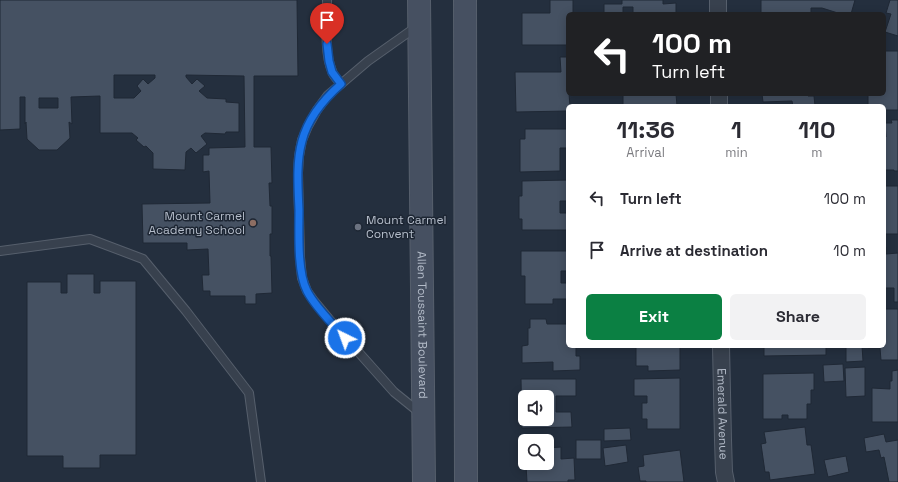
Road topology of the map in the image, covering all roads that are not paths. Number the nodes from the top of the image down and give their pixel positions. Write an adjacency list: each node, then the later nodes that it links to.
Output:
1 (327, 0): 7 (lane)
2 (420, 0): 6 (main road, Allen Toussaint Boulevard)
3 (465, 0): 13 (main road)
4 (718, 0): 5 (street)
5 (718, 12)
6 (420, 24): 7 (lane); 10 (main road, Allen Toussaint Boulevard)
7 (341, 84): 10 (lane)
8 (0, 251): 11 (lane)
9 (722, 348): 14 (street, Emerald Avenue)
10 (424, 416): 12 (main road, Allen Toussaint Boulevard)
11 (261, 482)
12 (424, 482)
13 (466, 482)
14 (726, 482)

